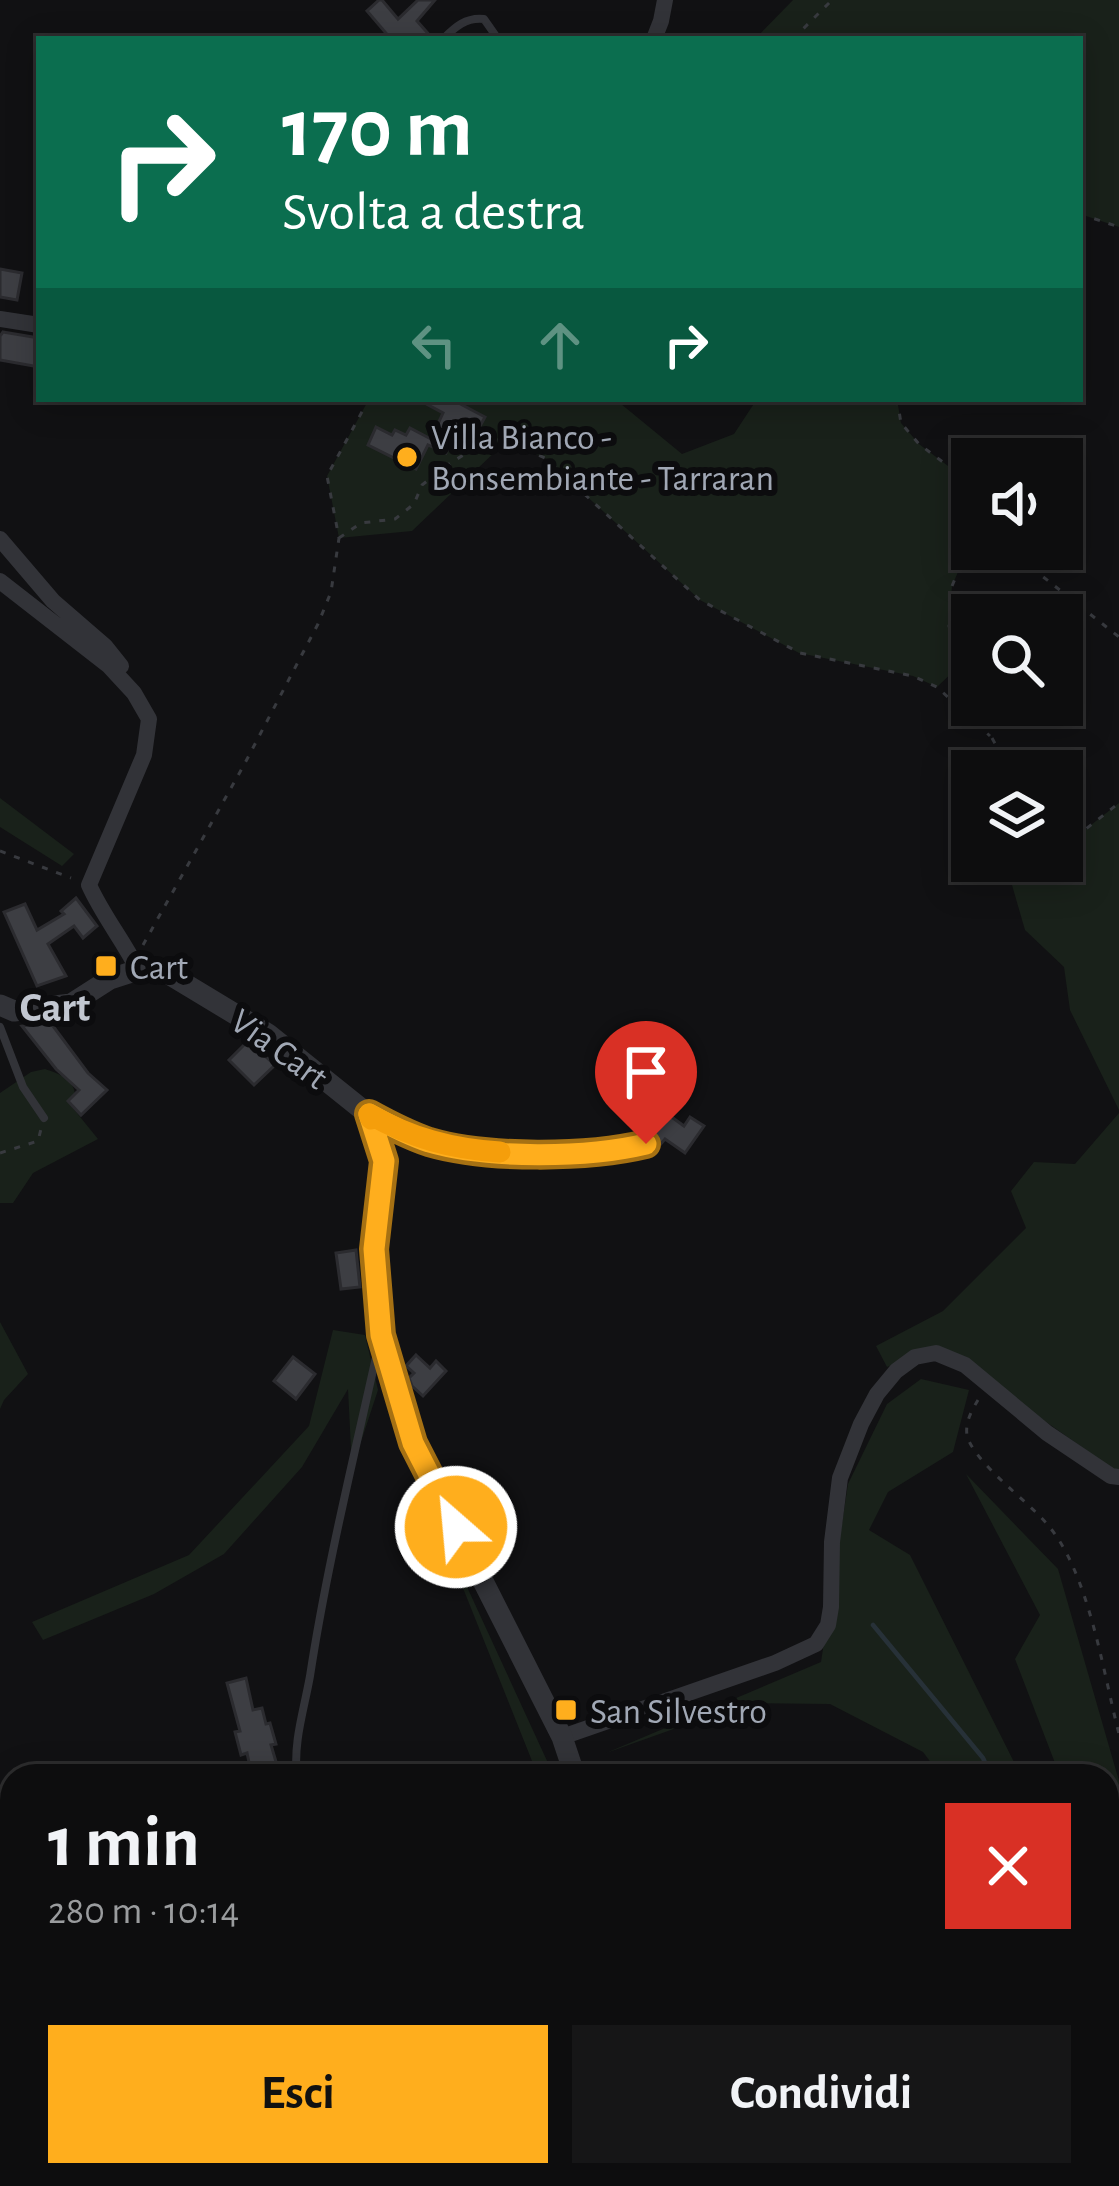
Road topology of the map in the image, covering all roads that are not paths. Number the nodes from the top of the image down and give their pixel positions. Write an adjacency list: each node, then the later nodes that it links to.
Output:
1 (664, 0): 4 (street)
2 (446, 36): 3 (lane)
3 (496, 36)
4 (655, 36)
5 (0, 319): 6 (street)
6 (36, 325)
7 (0, 539): 9 (street)
8 (0, 581): 9 (street)
9 (149, 719): 10 (street)
10 (138, 970): 11 (street); 13 (street, Via Cart)
11 (0, 1005)
12 (0, 1027): 14 (lane)
13 (369, 1114): 15 (lane); 16 (street)
14 (44, 1118)
15 (646, 1144)
16 (381, 1335): 18 (street); 19 (lane)
17 (1119, 1477): 18 (street)
18 (562, 1737): 20 (street)
19 (296, 1764)
20 (571, 1764)

